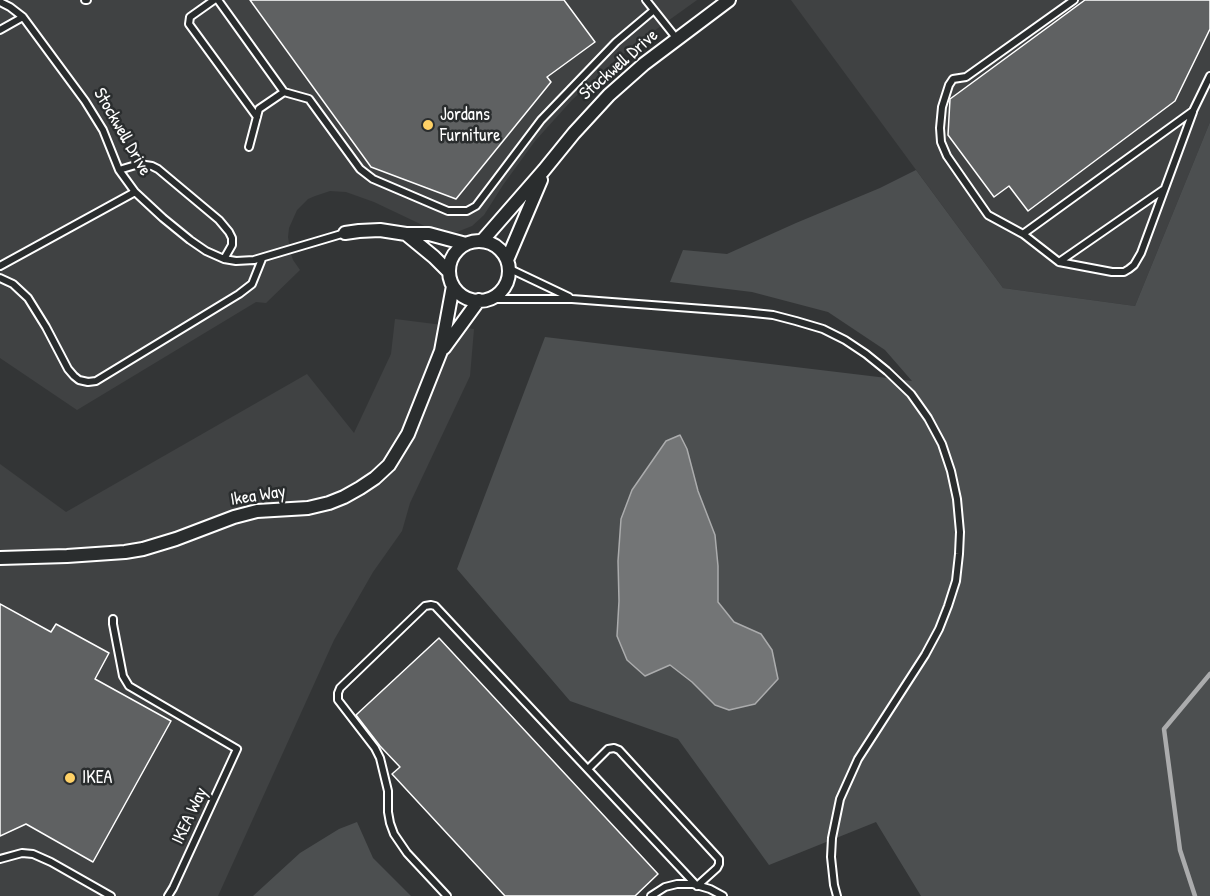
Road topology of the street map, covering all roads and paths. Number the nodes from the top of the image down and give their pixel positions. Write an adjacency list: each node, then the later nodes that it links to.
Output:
1 (216, 0): 11 (lane); 13 (lane)
2 (646, 0): 6 (lane)
3 (729, 0): 9 (street, Stockwell Drive)
4 (1074, 0): 21 (lane)
5 (0, 2): 7 (lane, Stockwell Drive)
6 (654, 10): 9 (lane); 11 (lane)
7 (23, 17): 8 (lane); 16 (lane, Stockwell Drive)
8 (0, 30)
9 (676, 39): 15 (street, Stockwell Drive)
10 (1210, 76): 12 (lane)
11 (284, 92): 13 (lane)
12 (1193, 111): 17 (lane); 21 (lane)
13 (257, 117): 14 (lane)
14 (249, 147)
15 (544, 170): 22 (street, Stockwell Drive); 27 (street, Stockwell Drive)
16 (119, 171): 18 (lane, Stockwell Drive); 24 (lane)
17 (1164, 190): 26 (lane); 26 (lane)
18 (135, 192): 24 (lane, Stockwell Drive); 28 (lane)
19 (345, 233): 20 (street, Stockwell Drive); 25 (lane, Stockwell Drive)
20 (406, 234): 23 (street, Stockwell Drive); 29 (street)
21 (1023, 234): 26 (lane)
22 (482, 241): 23 (street); 27 (street)
23 (466, 244): 29 (street)
24 (225, 259): 25 (lane, Stockwell Drive)
25 (262, 259): 30 (lane)
26 (1059, 262)
27 (507, 264): 32 (lane); 33 (street)
28 (0, 266)
29 (449, 272): 31 (street)
30 (0, 278)
31 (453, 285): 33 (street); 34 (street, Ikea Way)
32 (572, 299): 33 (lane); 45 (lane)
33 (483, 300): 34 (street, Ikea Way)
34 (441, 351): 35 (street, Ikea Way)
35 (0, 558)
36 (113, 619): 41 (lane, IKEA Way)
37 (588, 769): 39 (lane); 39 (lane); 42 (lane)
38 (0, 859): 40 (lane)
39 (697, 886): 43 (lane); 44 (lane)
40 (111, 896)
41 (168, 896)
42 (447, 896)
43 (651, 896)
44 (723, 896)
45 (837, 896)

